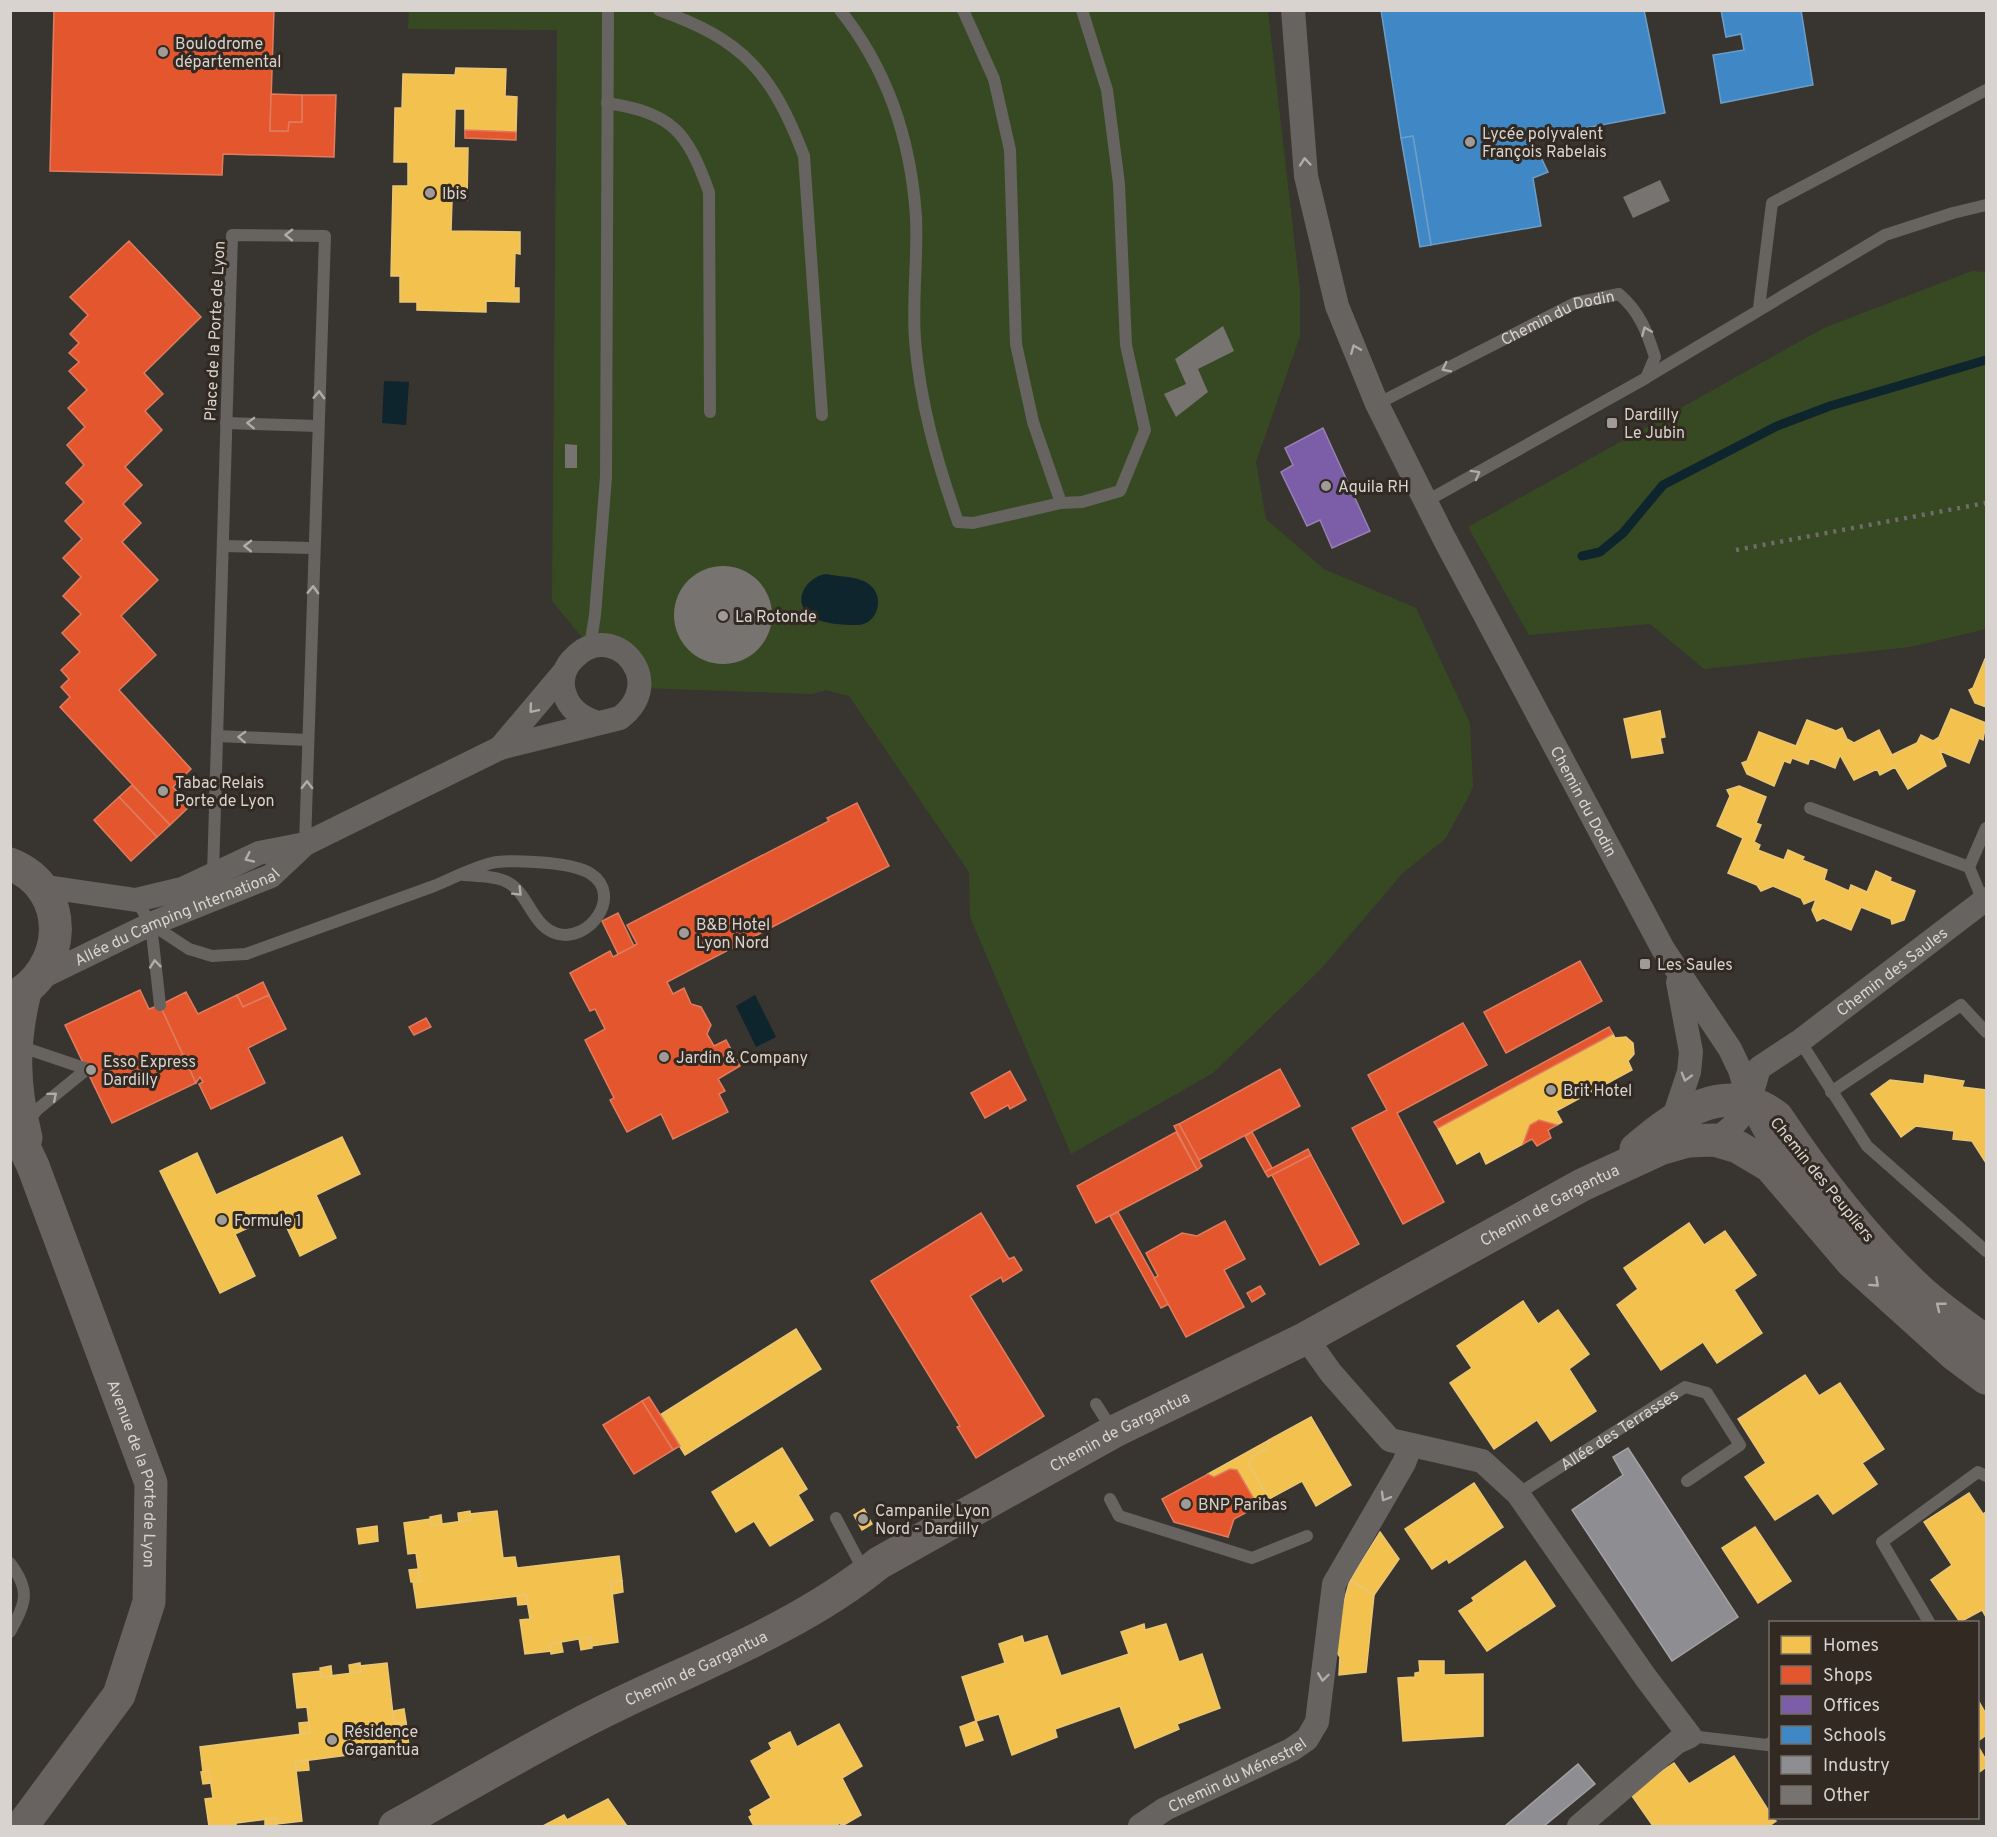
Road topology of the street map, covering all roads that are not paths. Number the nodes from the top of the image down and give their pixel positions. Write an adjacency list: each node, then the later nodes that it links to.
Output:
1 (608, 10): 8 (lane)
2 (659, 10): 14 (lane)
3 (840, 10): 18 (lane)
4 (963, 10): 18 (lane)
5 (1082, 10): 18 (lane)
6 (1293, 10): 12 (street, Chemin du Dodin, one-way to 6)
7 (1986, 90): 10 (lane)
8 (607, 103): 13 (lane); 21 (lane)
9 (1986, 206): 10 (lane)
10 (1759, 308): 11 (lane)
11 (1646, 378): 12 (lane, Chemin du Dodin, one-way to 12); 17 (lane, one-way to 11)
12 (1377, 404): 17 (street, Chemin du Dodin)
13 (710, 412)
14 (822, 415)
15 (226, 423): 16 (lane, one-way to 15); 16 (lane, Place de la Porte de Lyon, one-way to 15); 19 (lane, Place de la Porte de Lyon)
16 (318, 426): 20 (lane, Place de la Porte de Lyon)
17 (1425, 502): 38 (street, Chemin du Dodin)
18 (1060, 503)
19 (223, 546): 20 (lane, one-way to 19); 24 (lane, Place de la Porte de Lyon)
20 (315, 548): 25 (lane, Place de la Porte de Lyon, one-way to 20)
21 (590, 647): 22 (street); 23 (street)
22 (565, 671): 23 (street); 26 (street, Allée du Camping International, one-way to 26)
23 (595, 722): 26 (street, Allée du Camping International)
24 (217, 736): 25 (lane, one-way to 24); 32 (lane, Place de la Porte de Lyon)
25 (308, 740): 29 (lane, Place de la Porte de Lyon, one-way to 25)
26 (500, 748): 29 (street, Allée du Camping International)
27 (1810, 808): 31 (lane)
28 (1986, 828): 31 (lane)
29 (306, 844): 32 (street, Allée du Camping International, one-way to 32); 37 (street, Allée du Camping International)
30 (10, 864): 34 (street)
31 (1969, 867): 36 (lane, Chemin des Saules)
32 (213, 874): 35 (street, Allée du Camping International)
33 (464, 875): 33 (lane, one-way to 33); 37 (lane)
34 (40, 885): 35 (street, Allée du Camping International); 39 (street, Avenue de la Porte de Lyon)
35 (136, 900): 37 (lane)
36 (1985, 900): 42 (street, Chemin des Saules)
37 (151, 924): 39 (street, Allée du Camping International); 40 (lane, one-way to 37)
38 (1676, 971): 45 (street, Chemin du Dodin); 46 (street, Chemin du Dodin, one-way to 46)
39 (25, 990): 43 (street, Avenue de la Porte de Lyon)
40 (160, 1005)
41 (1986, 1032): 44 (lane)
42 (1800, 1041): 44 (lane); 45 (street, Chemin des Saules)
43 (12, 1045): 47 (street, Avenue de la Porte de Lyon); 47 (lane, one-way to 43)
44 (1831, 1092): 51 (lane)
45 (1749, 1101): 46 (street, Chemin des Peupliers); 48 (street, Chemin des Saules); 50 (street, Chemin du Dodin); 53 (street, Chemin des Peupliers, one-way to 45)
46 (1673, 1120): 49 (street, Chemin des Peupliers)
47 (17, 1122): 70 (street, Avenue de la Porte de Lyon)
48 (1714, 1140): 49 (street, Chemin de Gargantua); 50 (street, Chemin de Gargantua)
49 (1612, 1170): 52 (street, Chemin de Gargantua)
50 (1835, 1241): 54 (street, Chemin des Peupliers, one-way to 54)
51 (1986, 1251)
52 (1306, 1338): 56 (street, Chemin de Gargantua); 57 (street)
53 (1986, 1342)
54 (1986, 1378)
55 (1096, 1404): 56 (lane)
56 (1113, 1432): 65 (street, Chemin de Gargantua)
57 (1411, 1444): 60 (street); 74 (street, Chemin du Ménestrel, one-way to 74)
58 (1986, 1476): 66 (lane)
59 (1686, 1481): 60 (lane, Allée des Terrasses)
60 (1518, 1494): 68 (street)
61 (1110, 1499): 63 (lane)
62 (836, 1518): 65 (lane)
63 (1307, 1536)
64 (10, 1563): 67 (lane)
65 (866, 1574): 73 (street, Chemin de Gargantua)
66 (1928, 1621)
67 (10, 1632)
68 (1690, 1736): 69 (lane); 75 (street)
69 (1769, 1744)
70 (62, 1771): 71 (street, Avenue de la Porte de Lyon); 72 (street, Avenue de la Porte de Lyon)
71 (10, 1814)
72 (22, 1827)
73 (395, 1827)
74 (1140, 1827)
75 (1579, 1827)

